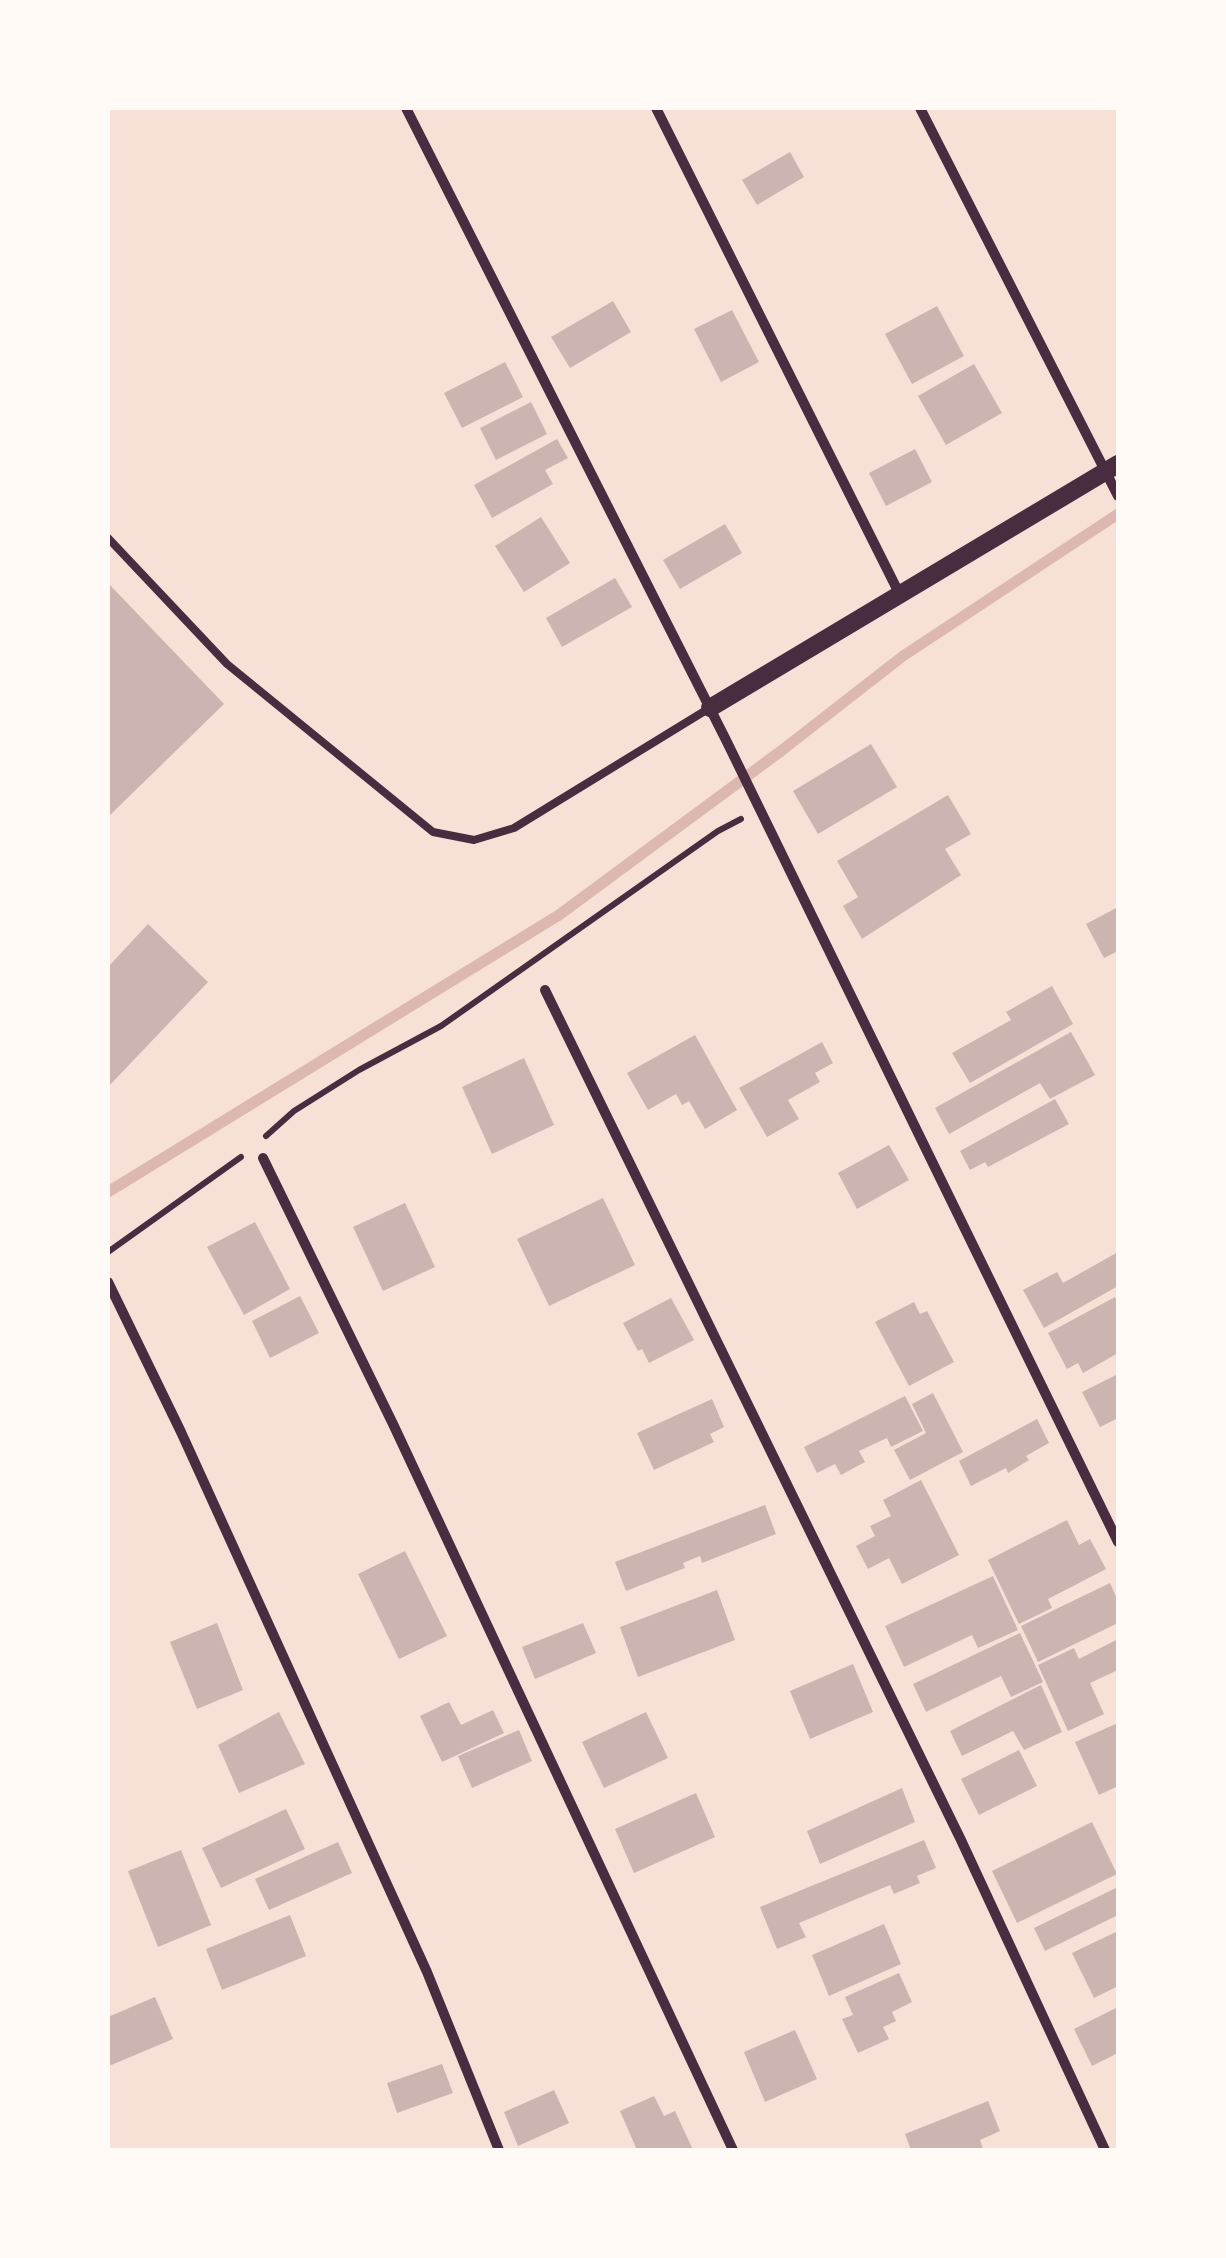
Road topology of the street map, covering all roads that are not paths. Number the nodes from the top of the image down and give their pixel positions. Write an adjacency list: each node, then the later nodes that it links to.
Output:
1 (406, 108): 8 (street)
2 (656, 108): 7 (street)
3 (920, 108): 4 (street)
4 (1113, 468): 5 (street); 7 (street)
5 (1118, 496)
6 (108, 538): 8 (lane)
7 (900, 596): 8 (street)
8 (710, 708): 12 (street)
9 (545, 990): 15 (street)
10 (263, 1158): 14 (street)
11 (108, 1282): 13 (street)
12 (1118, 1542)
13 (499, 2150)
14 (732, 2150)
15 (1105, 2150)

